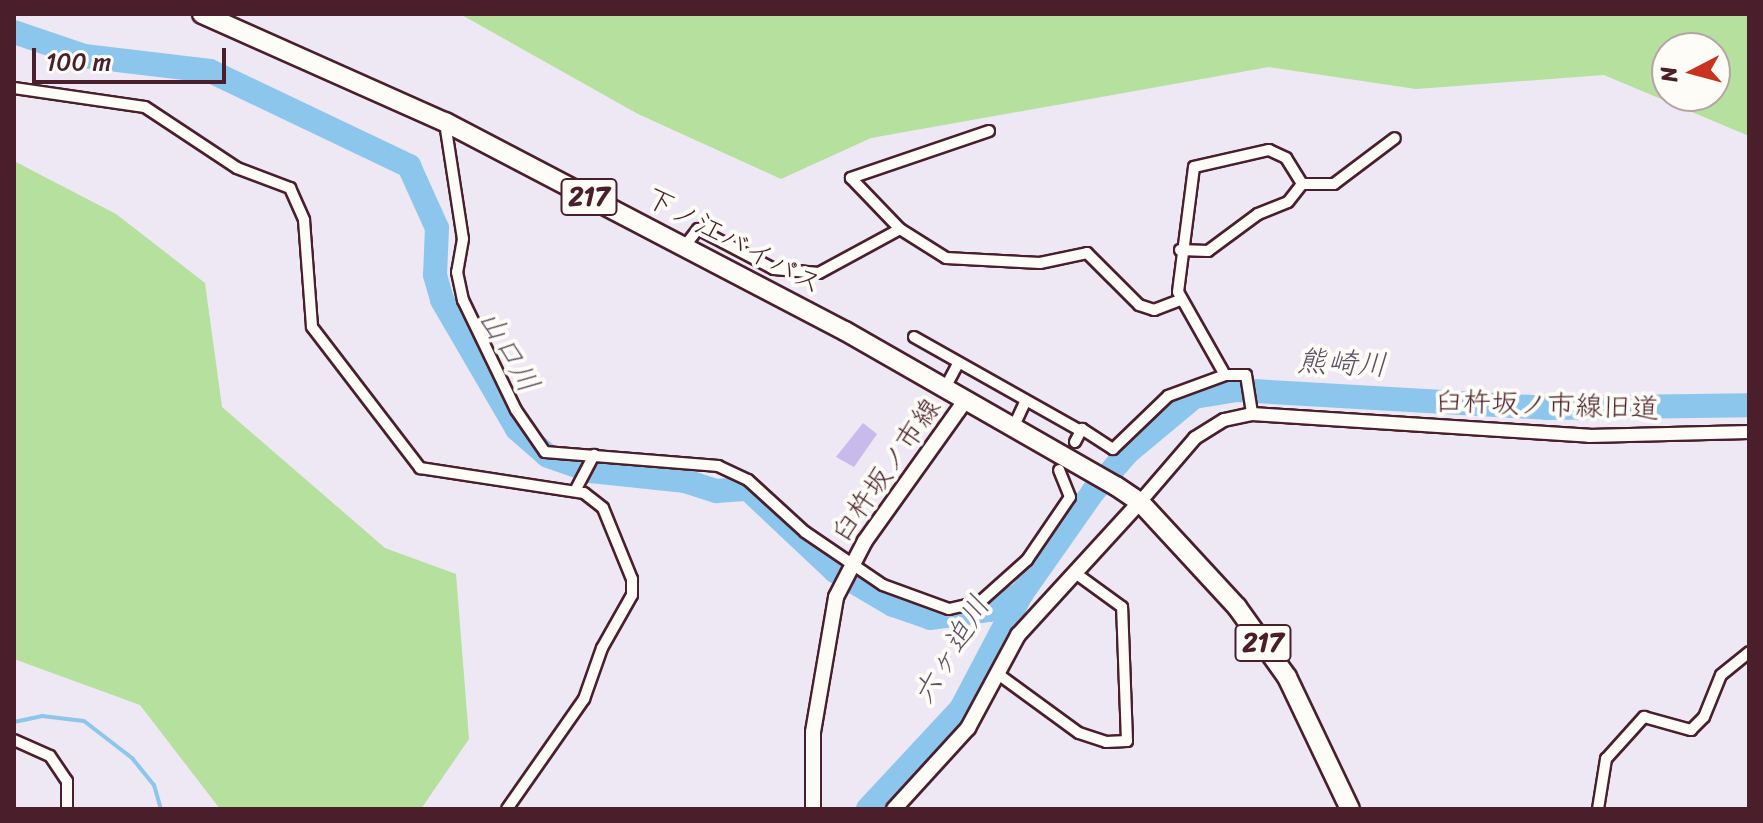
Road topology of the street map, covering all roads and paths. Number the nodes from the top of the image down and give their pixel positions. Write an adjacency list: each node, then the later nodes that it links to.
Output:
1 (202, 14): 3 (highway, 下ノ江バイパス / 217)
2 (14, 88): 22 (street)
3 (445, 122): 8 (highway, 下ノ江バイパス / 217); 20 (street)
4 (989, 131): 7 (street)
5 (1395, 138): 6 (street)
6 (1302, 184): 9 (street); 9 (street)
7 (900, 229): 8 (street); 10 (street)
8 (684, 247): 14 (highway, 下ノ江バイパス / 217)
9 (1180, 250): 10 (street)
10 (1180, 300): 13 (street)
11 (914, 337): 12 (street)
12 (958, 364): 14 (street); 16 (street)
13 (1225, 375): 16 (street); 17 (street)
14 (944, 390): 15 (highway, 下ノ江バイパス / 217)
15 (964, 402): 18 (highway, 下ノ江バイパス / 217); 24 (main road, 臼杵坂ノ市線)
16 (1025, 402): 18 (street)
17 (1251, 410): 19 (street, 臼杵坂ノ市線旧道); 23 (street, 臼杵坂ノ市線旧道)
18 (1013, 428): 23 (highway, 下ノ江バイパス / 217)
19 (1749, 432)
20 (593, 456): 22 (street); 24 (street)
21 (1059, 470): 24 (street)
22 (577, 489): 30 (street)
23 (1140, 502): 25 (main road); 33 (highway, 217)
24 (852, 564): 31 (main road, 臼杵坂ノ市線)
25 (1078, 575): 27 (main road); 27 (street)
26 (1749, 652): 34 (street)
27 (998, 674): 32 (main road)
28 (14, 740): 29 (street)
29 (67, 809)
30 (507, 809)
31 (813, 809)
32 (894, 809)
33 (1350, 809)
34 (1598, 809)

